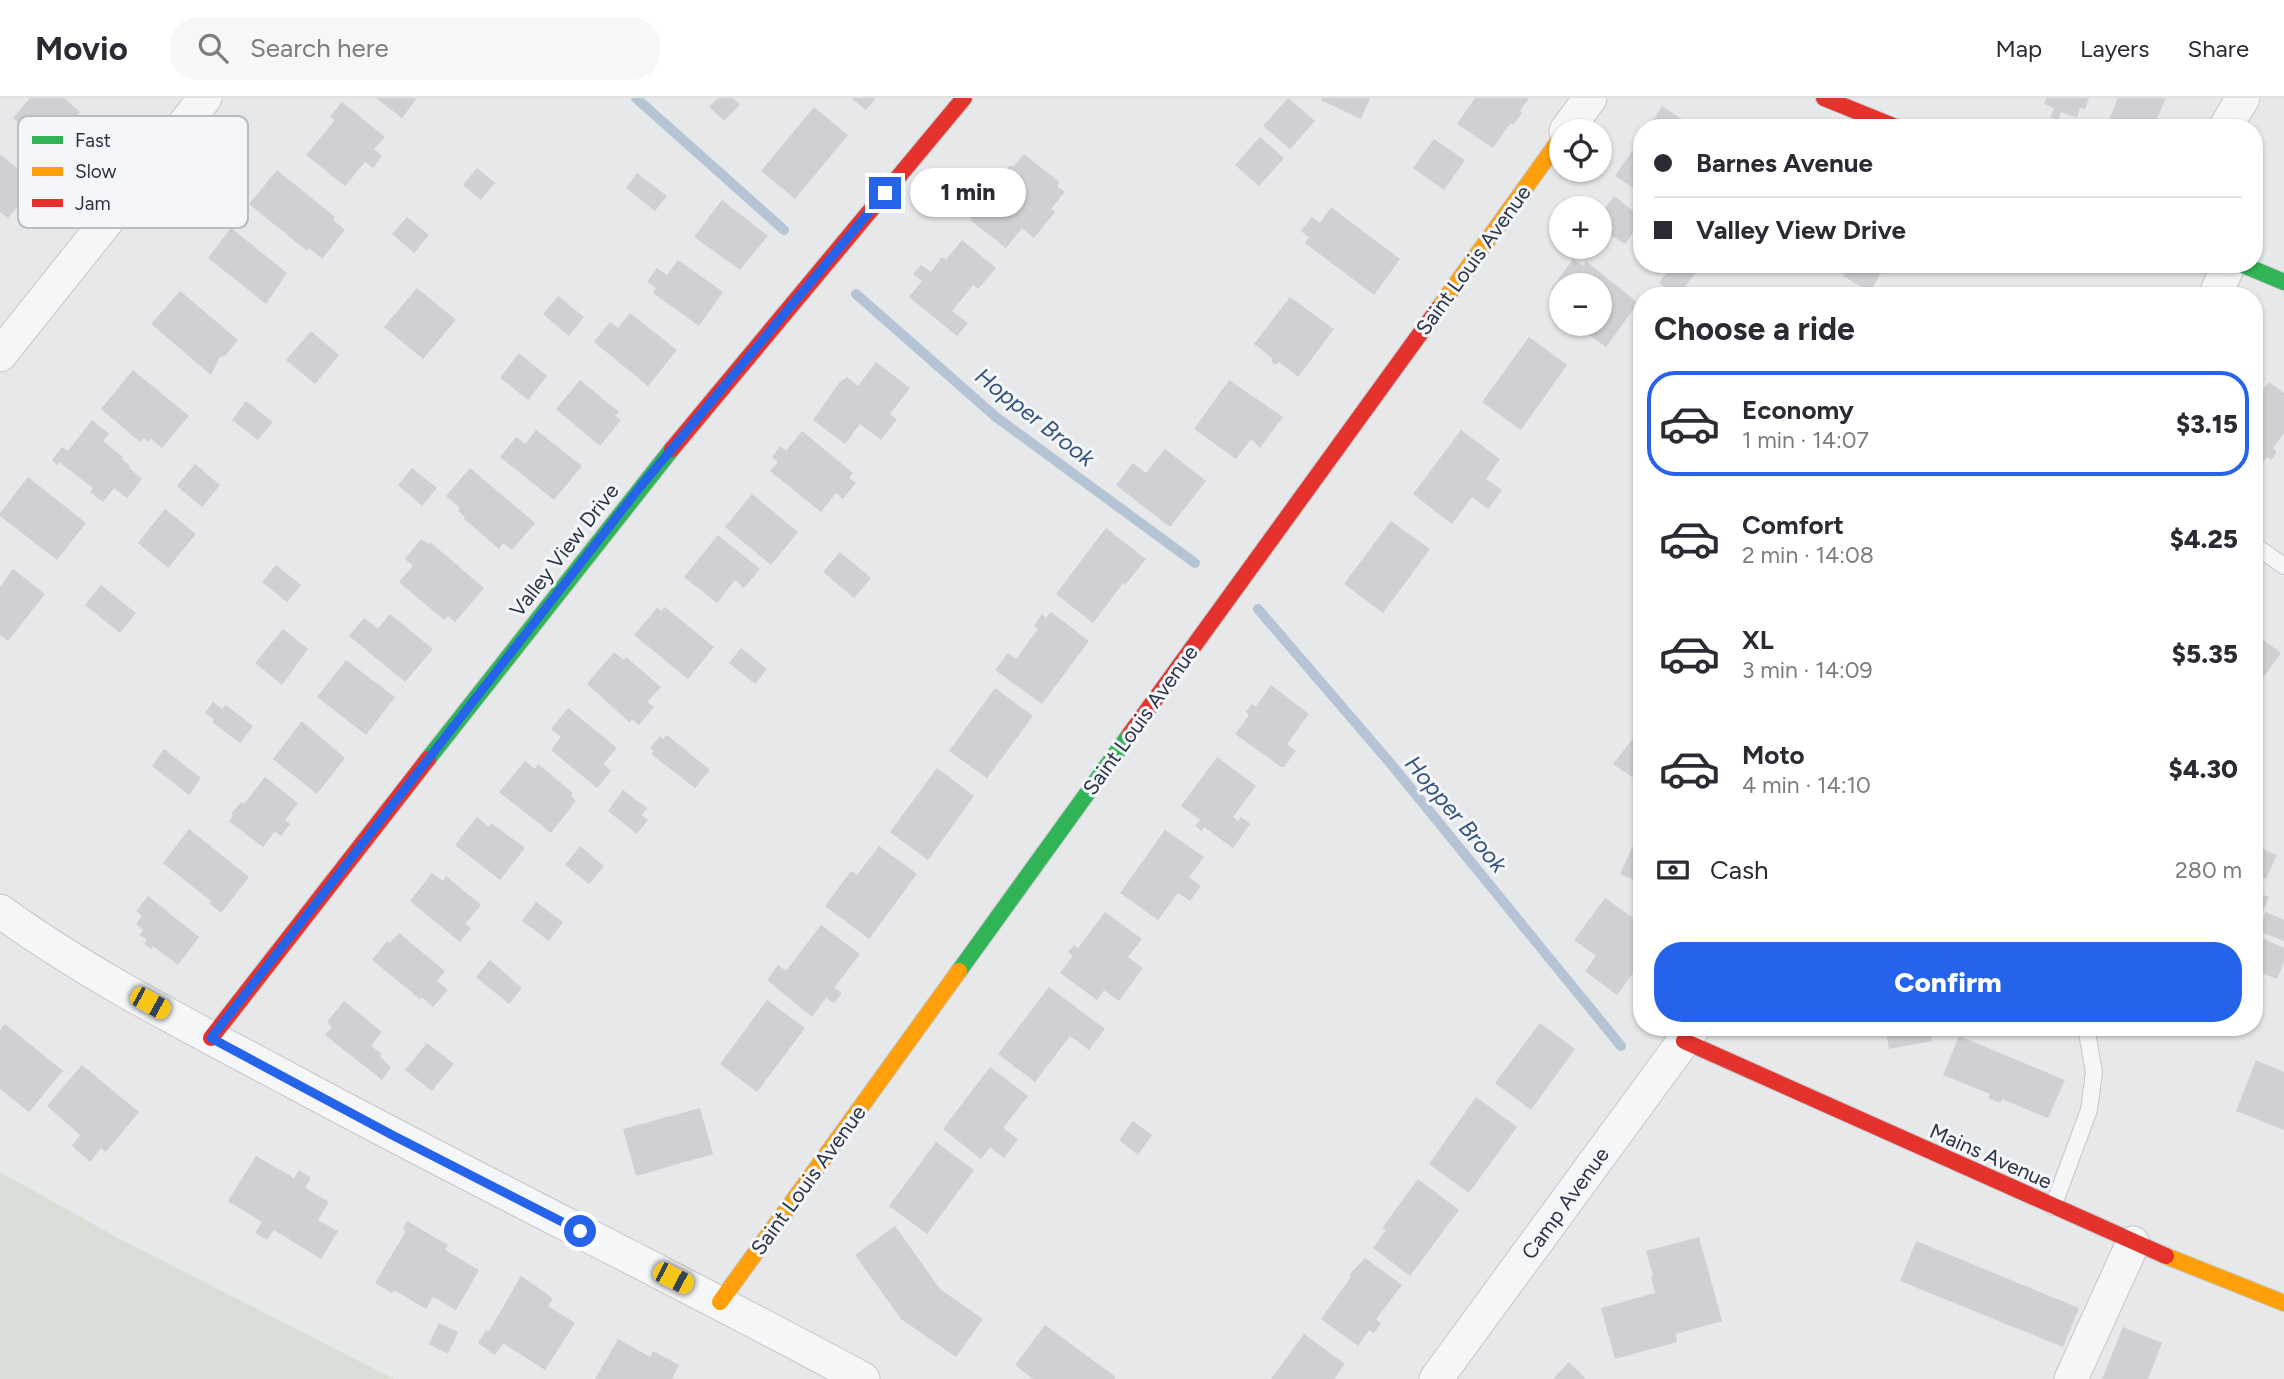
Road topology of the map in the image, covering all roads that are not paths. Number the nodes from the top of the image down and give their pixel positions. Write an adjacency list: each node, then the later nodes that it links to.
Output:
1 (205, 98): 6 (street)
2 (964, 98): 21 (street, Valley View Drive)
3 (1590, 98): 7 (street)
4 (1824, 98): 8 (street)
5 (2243, 98): 9 (street)
6 (191, 116)
7 (1575, 119)
8 (1876, 119)
9 (2230, 119)
10 (1549, 155): 24 (street, Saint Louis Avenue)
11 (101, 228): 14 (street)
12 (2262, 273): 13 (street)
13 (2284, 282)
14 (0, 355)
15 (2263, 551): 16 (lane)
16 (2284, 566)
17 (0, 912): 21 (street)
18 (1688, 1036): 27 (street, Camp Avenue)
19 (1693, 1036): 22 (street, Mains Avenue)
20 (2088, 1036): 22 (lane)
21 (211, 1038): 24 (street)
22 (2053, 1207): 23 (street, Mains Avenue)
23 (2133, 1243): 25 (street, Mains Avenue); 28 (street)
24 (720, 1302): 26 (street)
25 (2284, 1303)
26 (863, 1379)
27 (1436, 1379)
28 (2071, 1379)

